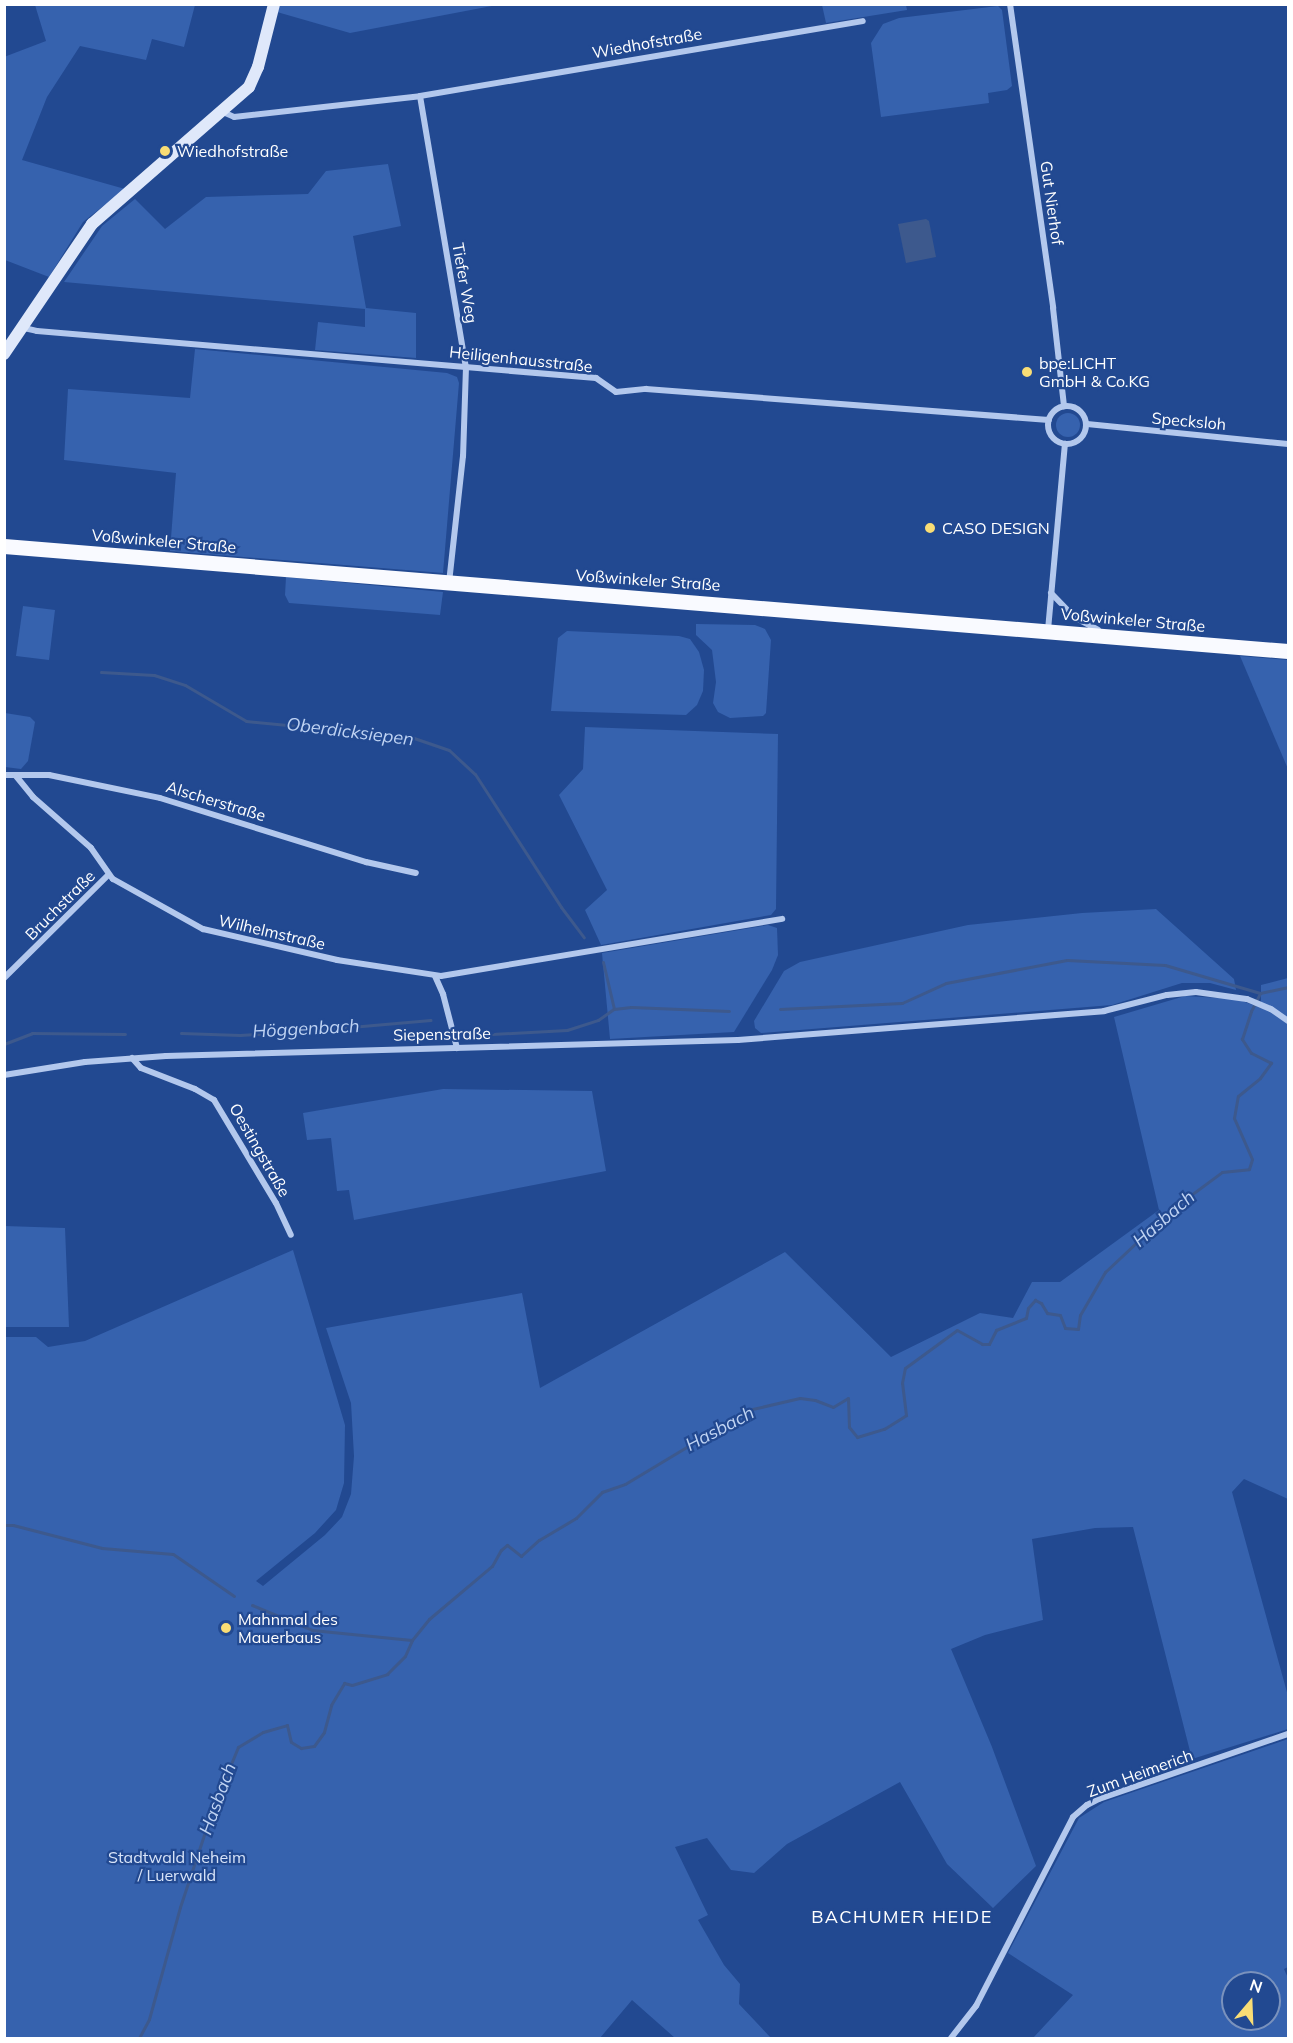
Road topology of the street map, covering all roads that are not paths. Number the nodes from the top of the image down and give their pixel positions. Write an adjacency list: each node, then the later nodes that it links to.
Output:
1 (274, 4): 5 (street)
2 (1010, 4): 9 (street, Gut Nierhof)
3 (863, 21): 4 (street, Wiedhofstraße)
4 (420, 96): 5 (street, Wiedhofstraße); 8 (street, Tiefer Weg)
5 (223, 112): 6 (street)
6 (24, 328): 7 (street); 8 (street, Heiligenhausstraße)
7 (4, 354)
8 (466, 367): 10 (street, Heiligenhausstraße); 15 (street, Tiefer Weg)
9 (1064, 406): 10 (street); 11 (street)
10 (1048, 420): 12 (street)
11 (1087, 424): 12 (street); 13 (street, Specksloh)
12 (1065, 444): 16 (street)
13 (1288, 444)
14 (4, 546): 15 (main road, Voßwinkeler Straße)
15 (449, 583): 17 (main road, Voßwinkeler Straße)
16 (1051, 593): 17 (street); 18 (street)
17 (1048, 630): 18 (main road, Voßwinkeler Straße)
18 (1109, 636): 19 (main road, Voßwinkeler Straße)
19 (1288, 651)
20 (4, 775): 21 (street, Alscherstraße)
21 (16, 776): 22 (street, Alscherstraße); 23 (street, Wilhelmstraße)
22 (416, 873)
23 (108, 875): 25 (street, Wilhelmstraße); 26 (street, Bruchstraße)
24 (782, 919): 25 (street, Wilhelmstraße)
25 (435, 976): 28 (street)
26 (4, 978)
27 (1288, 1021): 28 (street, Siepenstraße)
28 (456, 1048): 29 (street, Siepenstraße)
29 (132, 1058): 30 (street, Siepenstraße); 31 (street, Oestingstraße)
30 (4, 1075)
31 (291, 1235)
32 (1288, 1734): 33 (street, Zum Heimerich)
33 (951, 2038)

